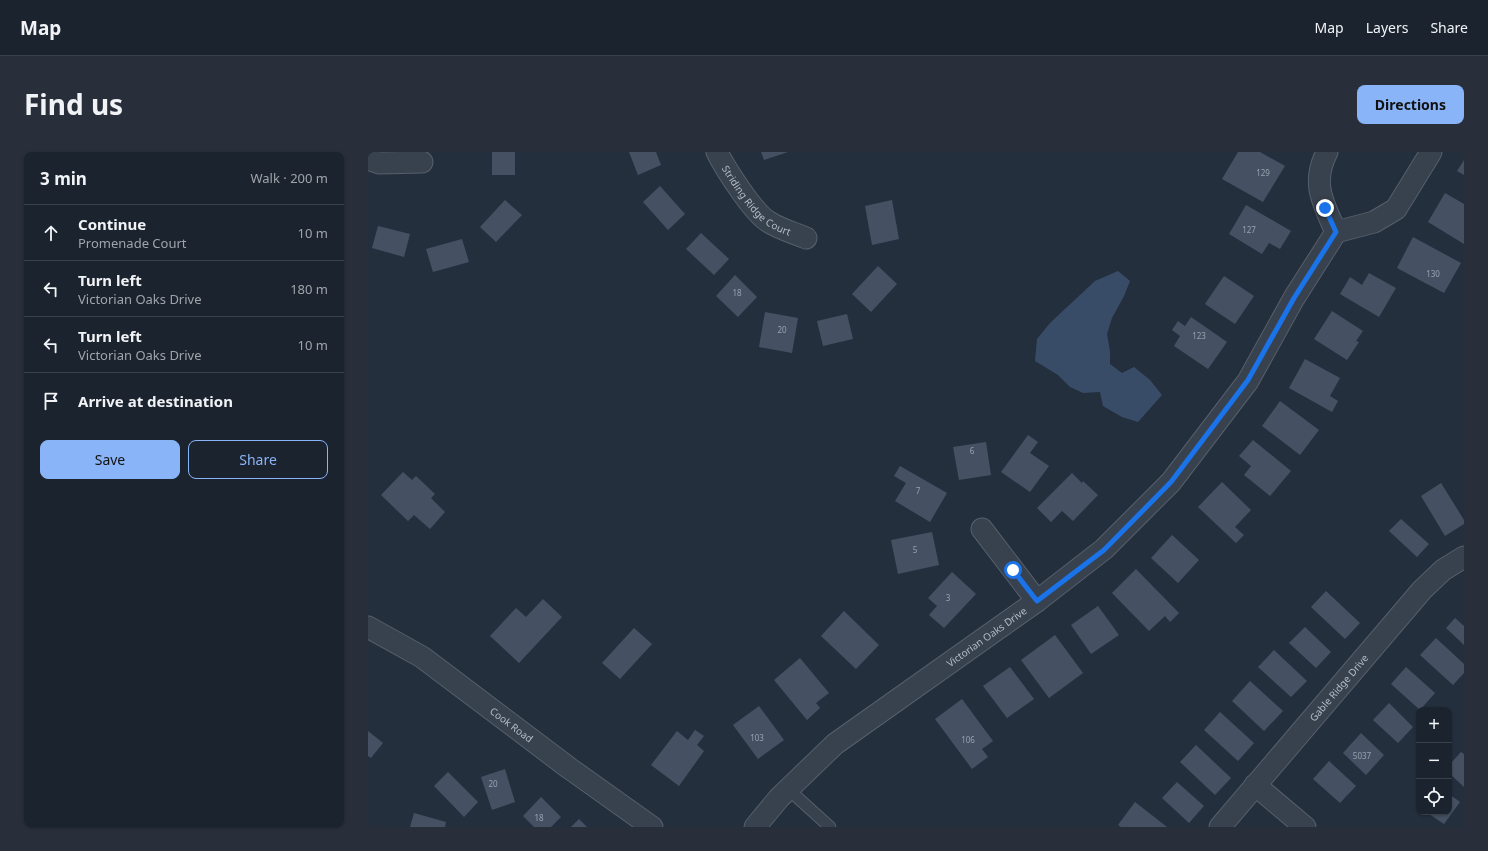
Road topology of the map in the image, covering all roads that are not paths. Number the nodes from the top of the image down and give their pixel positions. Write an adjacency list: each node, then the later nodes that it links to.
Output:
1 (717, 152): 7 (street, Striding Ridge Court)
2 (1327, 152): 6 (street)
3 (1431, 152): 6 (street)
4 (368, 159): 5 (street)
5 (422, 162)
6 (1336, 232): 10 (street, Victorian Oaks Drive)
7 (806, 238)
8 (982, 529): 10 (street)
9 (1464, 557): 12 (street, Gable Ridge Drive)
10 (1037, 601): 13 (street, Victorian Oaks Drive)
11 (368, 627): 14 (street, Cook Road)
12 (1255, 785): 17 (street, Gable Ridge Drive); 18 (street)
13 (788, 789): 15 (street, Victorian Oaks Drive); 16 (lane)
14 (652, 827)
15 (755, 827)
16 (830, 827)
17 (1220, 827)
18 (1305, 827)

